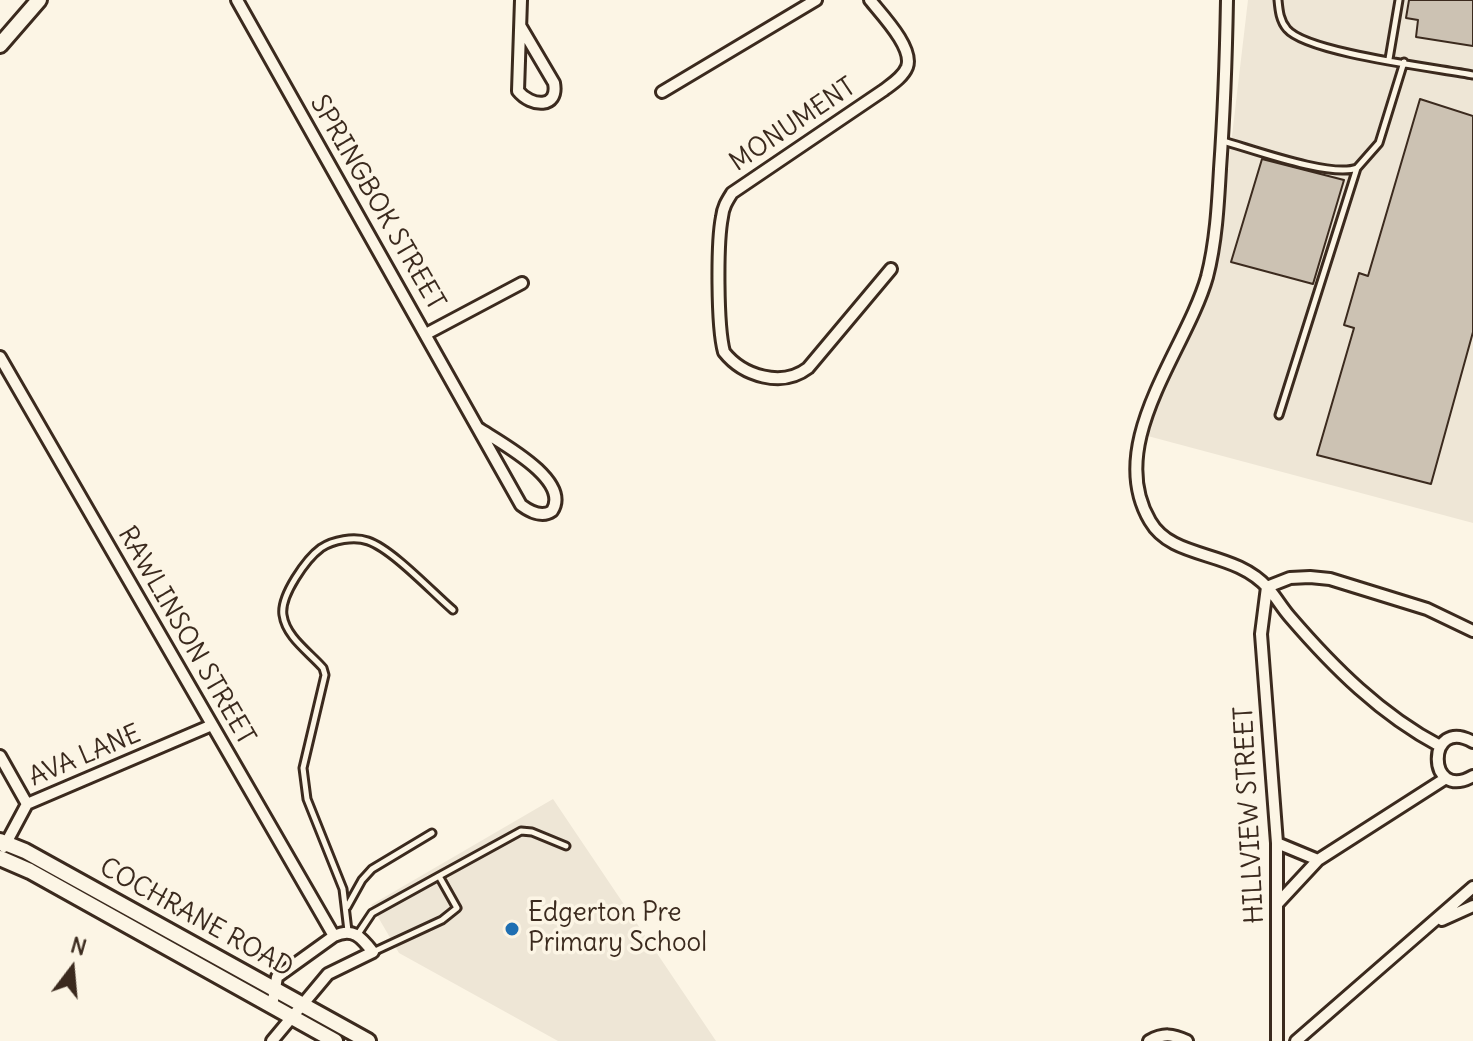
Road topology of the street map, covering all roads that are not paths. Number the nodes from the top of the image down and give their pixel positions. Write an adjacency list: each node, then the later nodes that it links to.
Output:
1 (39, 0): 10 (street)
2 (237, 0): 19 (street, SPRINGBOK STREET)
3 (521, 0): 9 (street)
4 (816, 0): 14 (street)
5 (870, 0): 17 (street, MONUMENT)
6 (1227, 0): 15 (street)
7 (1278, 0): 11 (lane)
8 (1399, 0): 11 (lane)
9 (521, 27): 9 (street)
10 (0, 45)
11 (1389, 59): 12 (lane)
12 (1404, 62): 13 (lane); 16 (lane)
13 (1473, 75)
14 (662, 92)
15 (1222, 141): 16 (lane); 23 (street)
16 (1357, 168): 21 (lane)
17 (891, 269)
18 (522, 283): 19 (street)
19 (426, 334): 22 (street, SPRINGBOK STREET)
20 (0, 357): 26 (street, RAWLINSON STREET)
21 (1279, 415)
22 (478, 428): 22 (street, SPRINGBOK STREET)
23 (1267, 587): 25 (street); 28 (street); 34 (street, HILLVIEW STREET)
24 (453, 610): 42 (lane)
25 (1473, 631)
26 (212, 725): 32 (street, AVA LANE); 45 (street, RAWLINSON STREET)
27 (1472, 739): 28 (street)
28 (1440, 746): 31 (street)
29 (0, 756): 32 (street)
30 (1473, 776): 31 (street)
31 (1446, 778): 37 (street)
32 (27, 804): 36 (street, AVA LANE)
33 (432, 833): 42 (lane)
34 (1277, 843): 37 (street); 40 (street, HILLVIEW STREET)
35 (566, 846): 38 (lane)
36 (2, 849): 47 (street, COCHRANE ROAD); 49 (street, COCHRANE ROAD)
37 (1318, 860): 40 (street)
38 (439, 876): 44 (lane); 46 (lane)
39 (1473, 887): 43 (street)
40 (1278, 903): 56 (street, HILLVIEW STREET)
41 (1473, 906): 43 (street)
42 (346, 908): 44 (lane)
43 (1433, 924): 57 (street)
44 (353, 933): 45 (street); 46 (street)
45 (334, 936): 47 (street)
46 (373, 952): 48 (street)
47 (274, 989): 48 (street, COCHRANE ROAD); 49 (street)
48 (302, 1005): 50 (street); 53 (street, COCHRANE ROAD)
49 (272, 1006): 50 (street, COCHRANE ROAD)
50 (292, 1017): 51 (street); 52 (street, COCHRANE ROAD)
51 (272, 1041)
52 (335, 1041)
53 (368, 1041)
54 (1149, 1041): 55 (street)
55 (1187, 1041)
56 (1277, 1041)
57 (1296, 1041)

